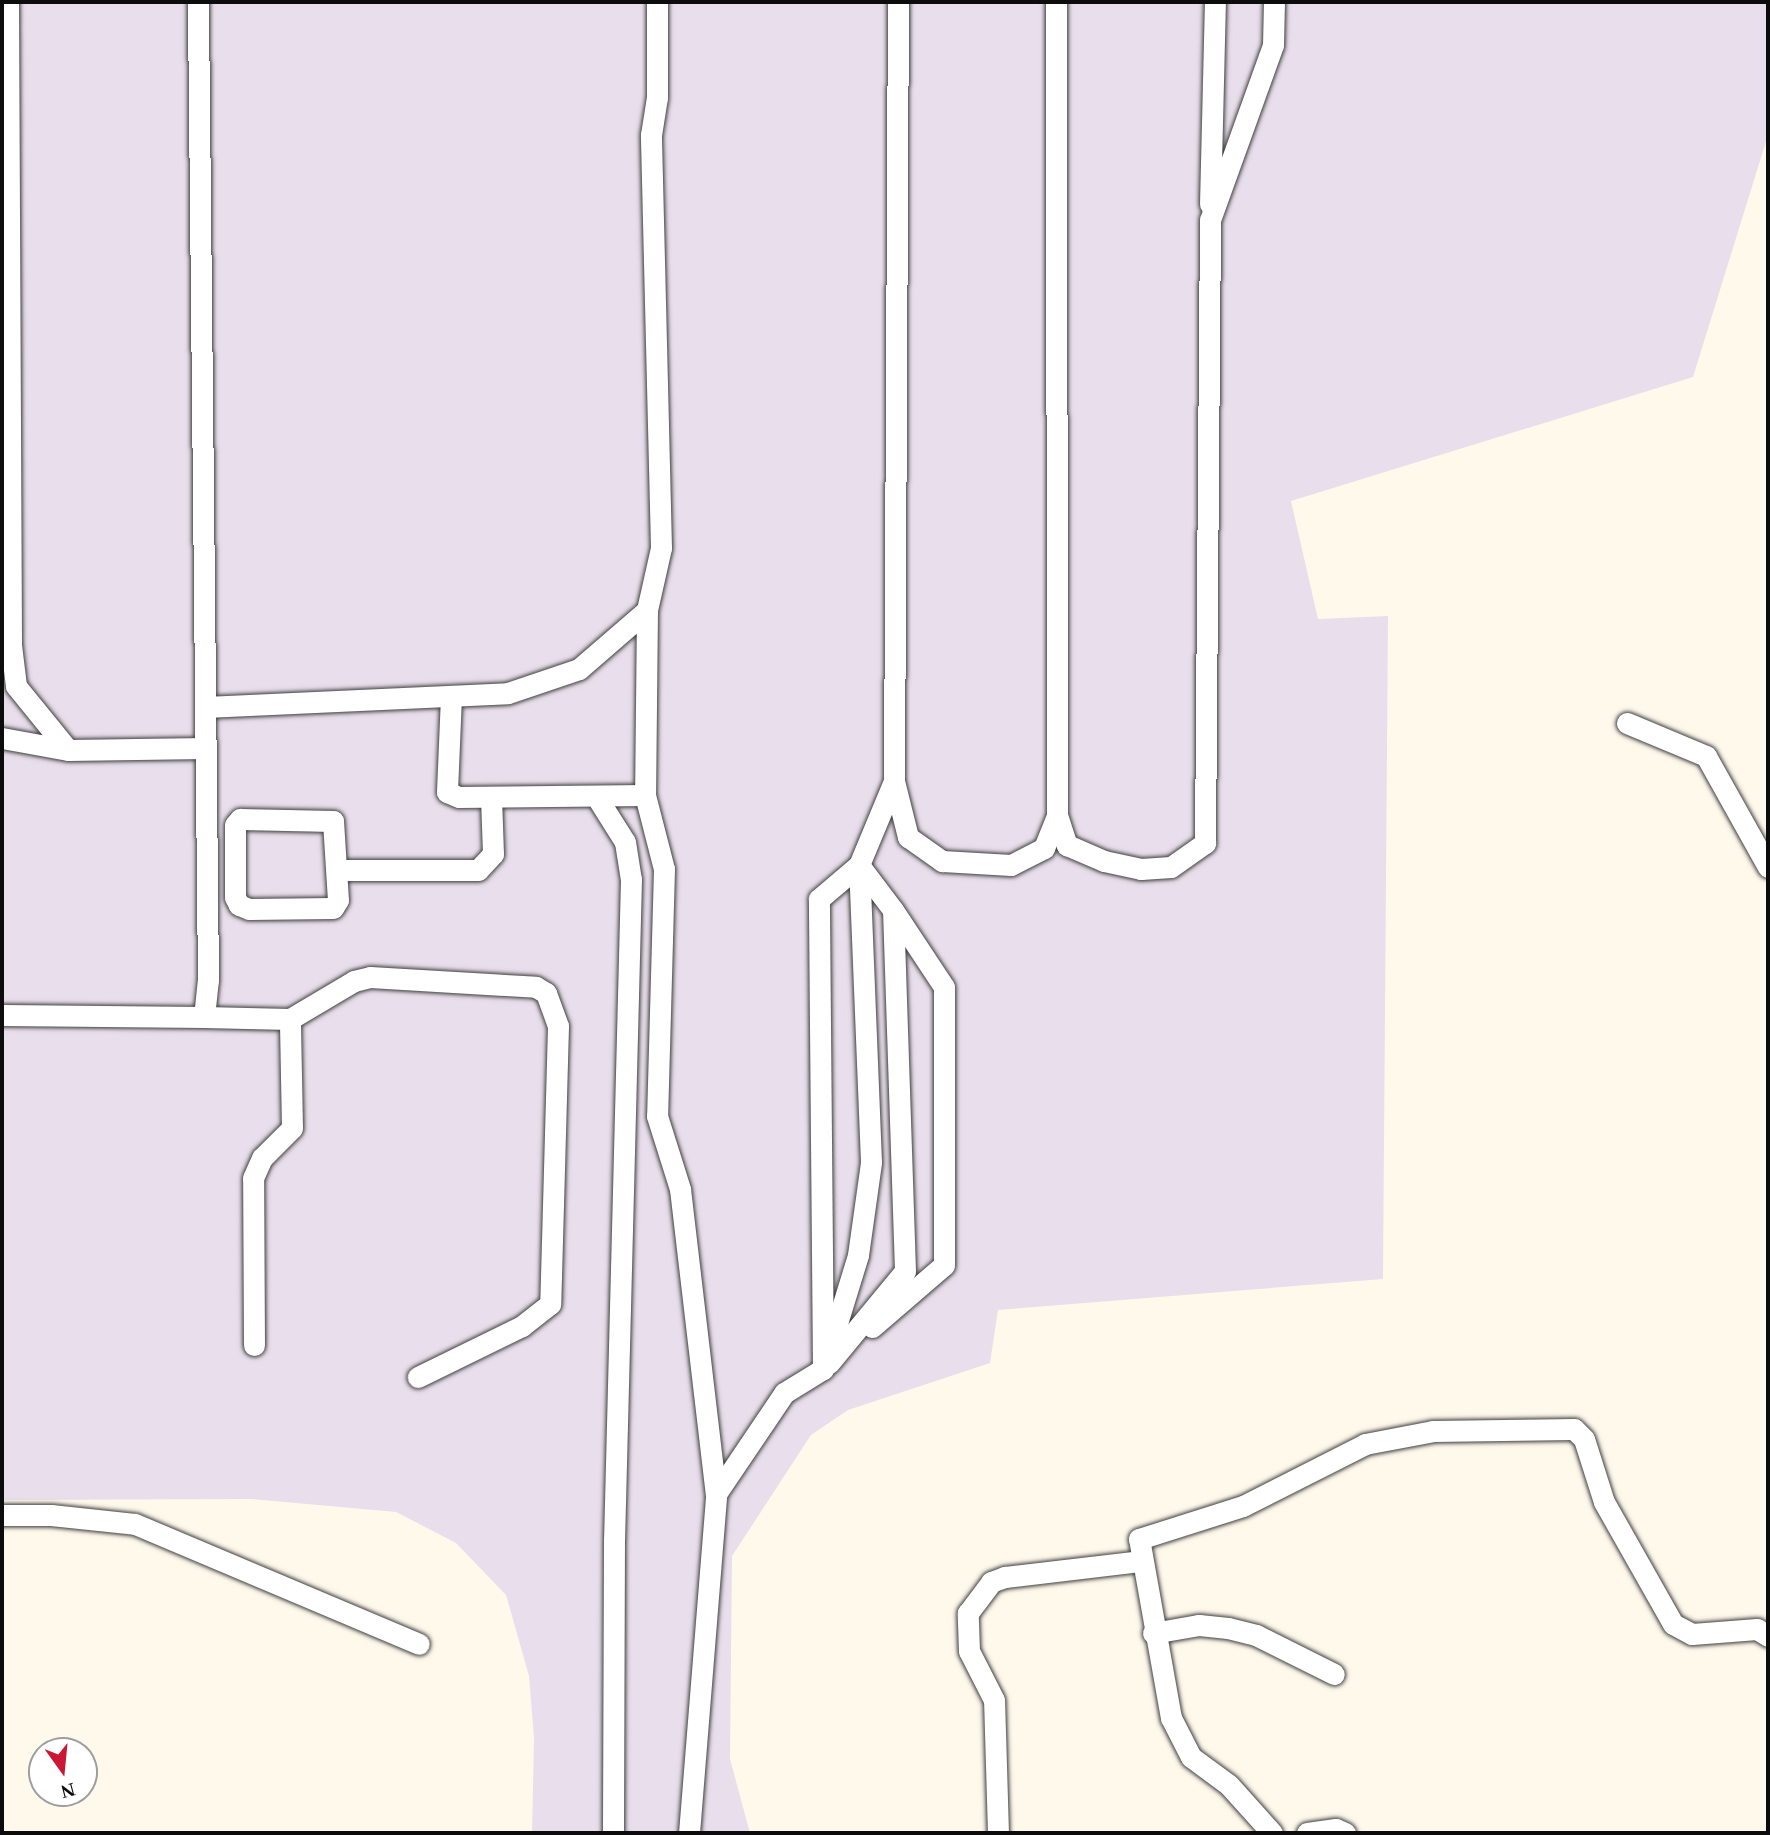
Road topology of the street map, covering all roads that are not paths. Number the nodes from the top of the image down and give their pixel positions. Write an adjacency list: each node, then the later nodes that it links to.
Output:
1 (8, 2): 10 (street)
2 (198, 2): 12 (street)
3 (657, 2): 9 (street)
4 (898, 2): 17 (street)
5 (1056, 2): 21 (street)
6 (1215, 2): 8 (street)
7 (1273, 2): 8 (street)
8 (1210, 220): 21 (street)
9 (648, 610): 11 (street); 18 (street)
10 (6, 649): 16 (street)
11 (451, 695): 12 (street); 20 (street)
12 (205, 707): 15 (street)
13 (1627, 723): 25 (street)
14 (2, 738): 16 (street)
15 (205, 748): 16 (street); 22 (street)
16 (68, 750)
17 (894, 780): 21 (street); 24 (street)
18 (645, 795): 19 (street); 34 (street)
19 (596, 796): 20 (street); 41 (street)
20 (491, 797): 26 (street)
21 (1057, 816)
22 (206, 849): 23 (street); 29 (street)
23 (235, 849): 26 (street); 26 (street)
24 (859, 865): 27 (street); 32 (street); 32 (street)
25 (1768, 867)
26 (337, 870)
27 (893, 910): 32 (street); 32 (street)
28 (2, 1015): 29 (street)
29 (204, 1017): 30 (street)
30 (290, 1019): 31 (street); 33 (street)
31 (254, 1345)
32 (823, 1369): 34 (street)
33 (418, 1377)
34 (716, 1494): 42 (street)
35 (2, 1515): 39 (street)
36 (1142, 1561): 37 (street); 38 (street); 43 (street)
37 (1153, 1633): 40 (street); 44 (street)
38 (1768, 1636)
39 (419, 1644)
40 (1334, 1675)
41 (613, 1833)
42 (689, 1833)
43 (998, 1833)
44 (1272, 1833)
45 (1307, 1833): 46 (street)
46 (1345, 1833)

